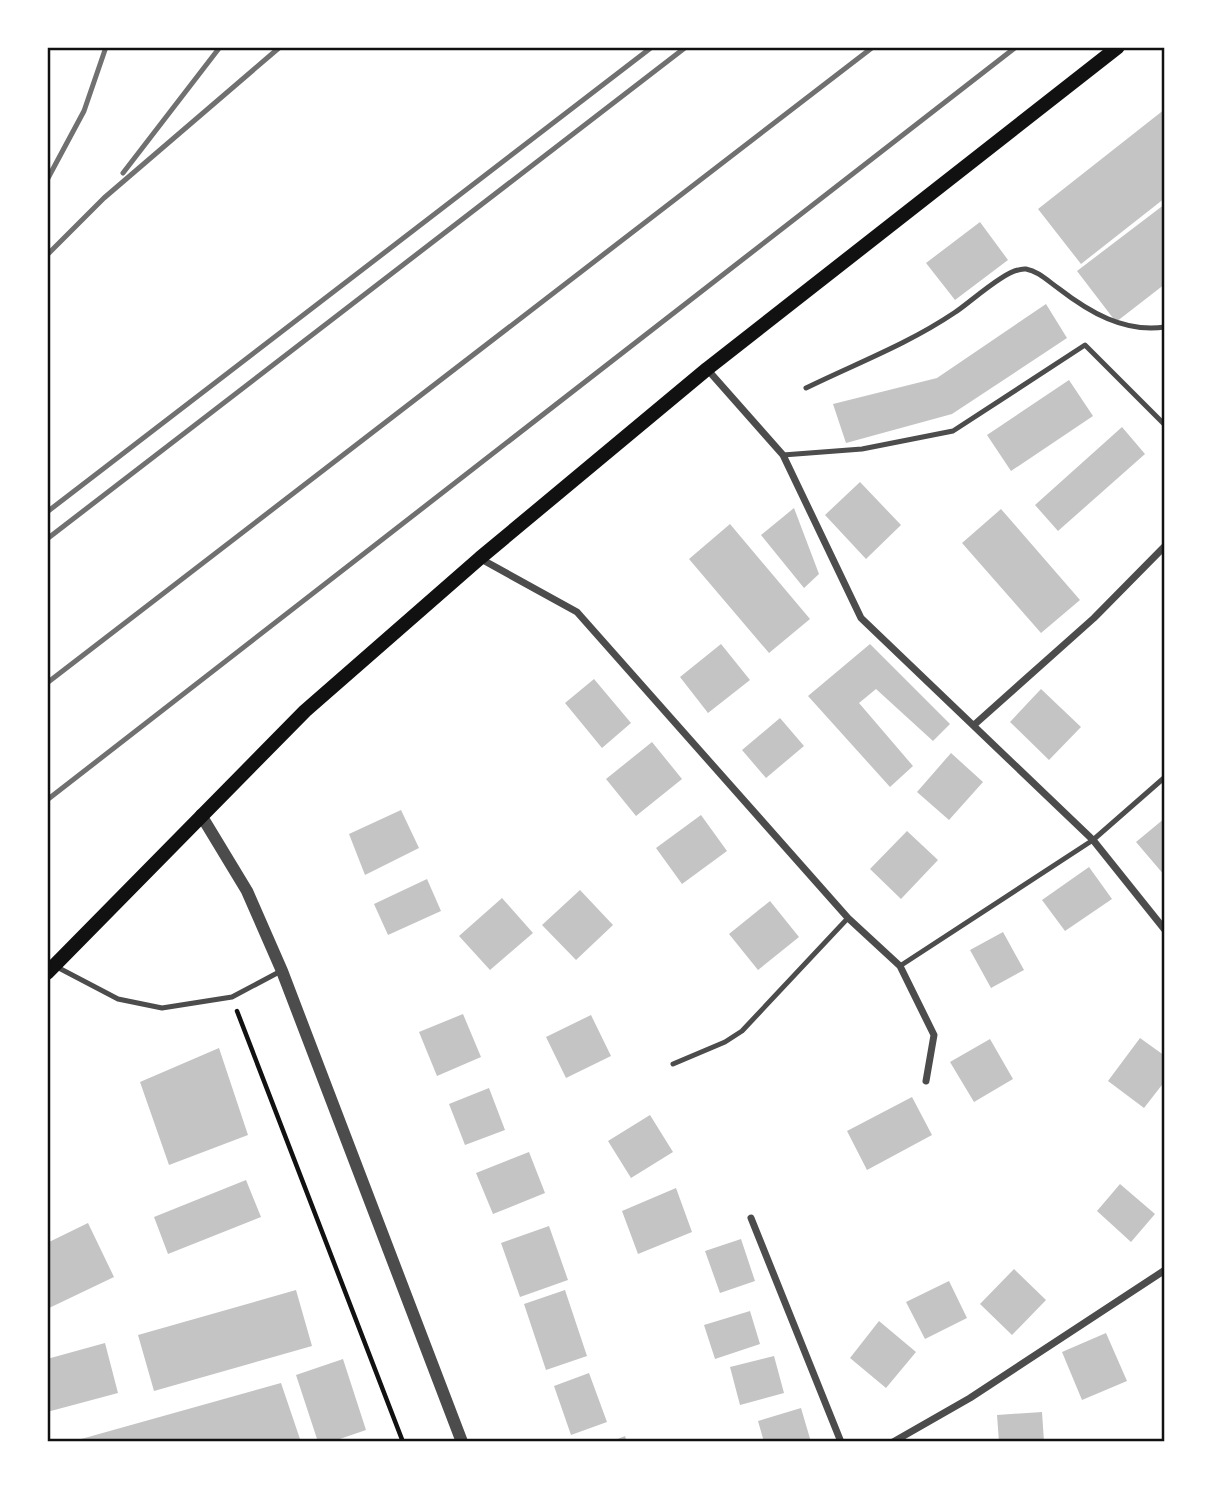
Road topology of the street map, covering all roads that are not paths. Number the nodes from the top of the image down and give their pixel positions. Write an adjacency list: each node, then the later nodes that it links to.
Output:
1 (1119, 47): 3 (main road)
2 (1165, 327): 4 (lane)
3 (707, 369): 6 (street); 8 (main road)
4 (806, 388)
5 (1165, 425): 6 (lane)
6 (783, 456): 9 (street)
7 (1165, 545): 9 (street)
8 (480, 558): 11 (main road); 13 (street)
9 (974, 725): 12 (street)
10 (1165, 777): 12 (lane)
11 (201, 815): 16 (main road); 17 (street)
12 (1093, 840): 14 (street); 15 (lane)
13 (848, 918): 15 (street); 18 (lane)
14 (1165, 930)
15 (900, 967): 19 (street)
16 (51, 970): 17 (lane)
17 (282, 971): 22 (street)
18 (673, 1064)
19 (926, 1081)
20 (751, 1218): 23 (street)
21 (1165, 1270): 24 (street)
22 (461, 1442)
23 (841, 1442)
24 (892, 1442)

